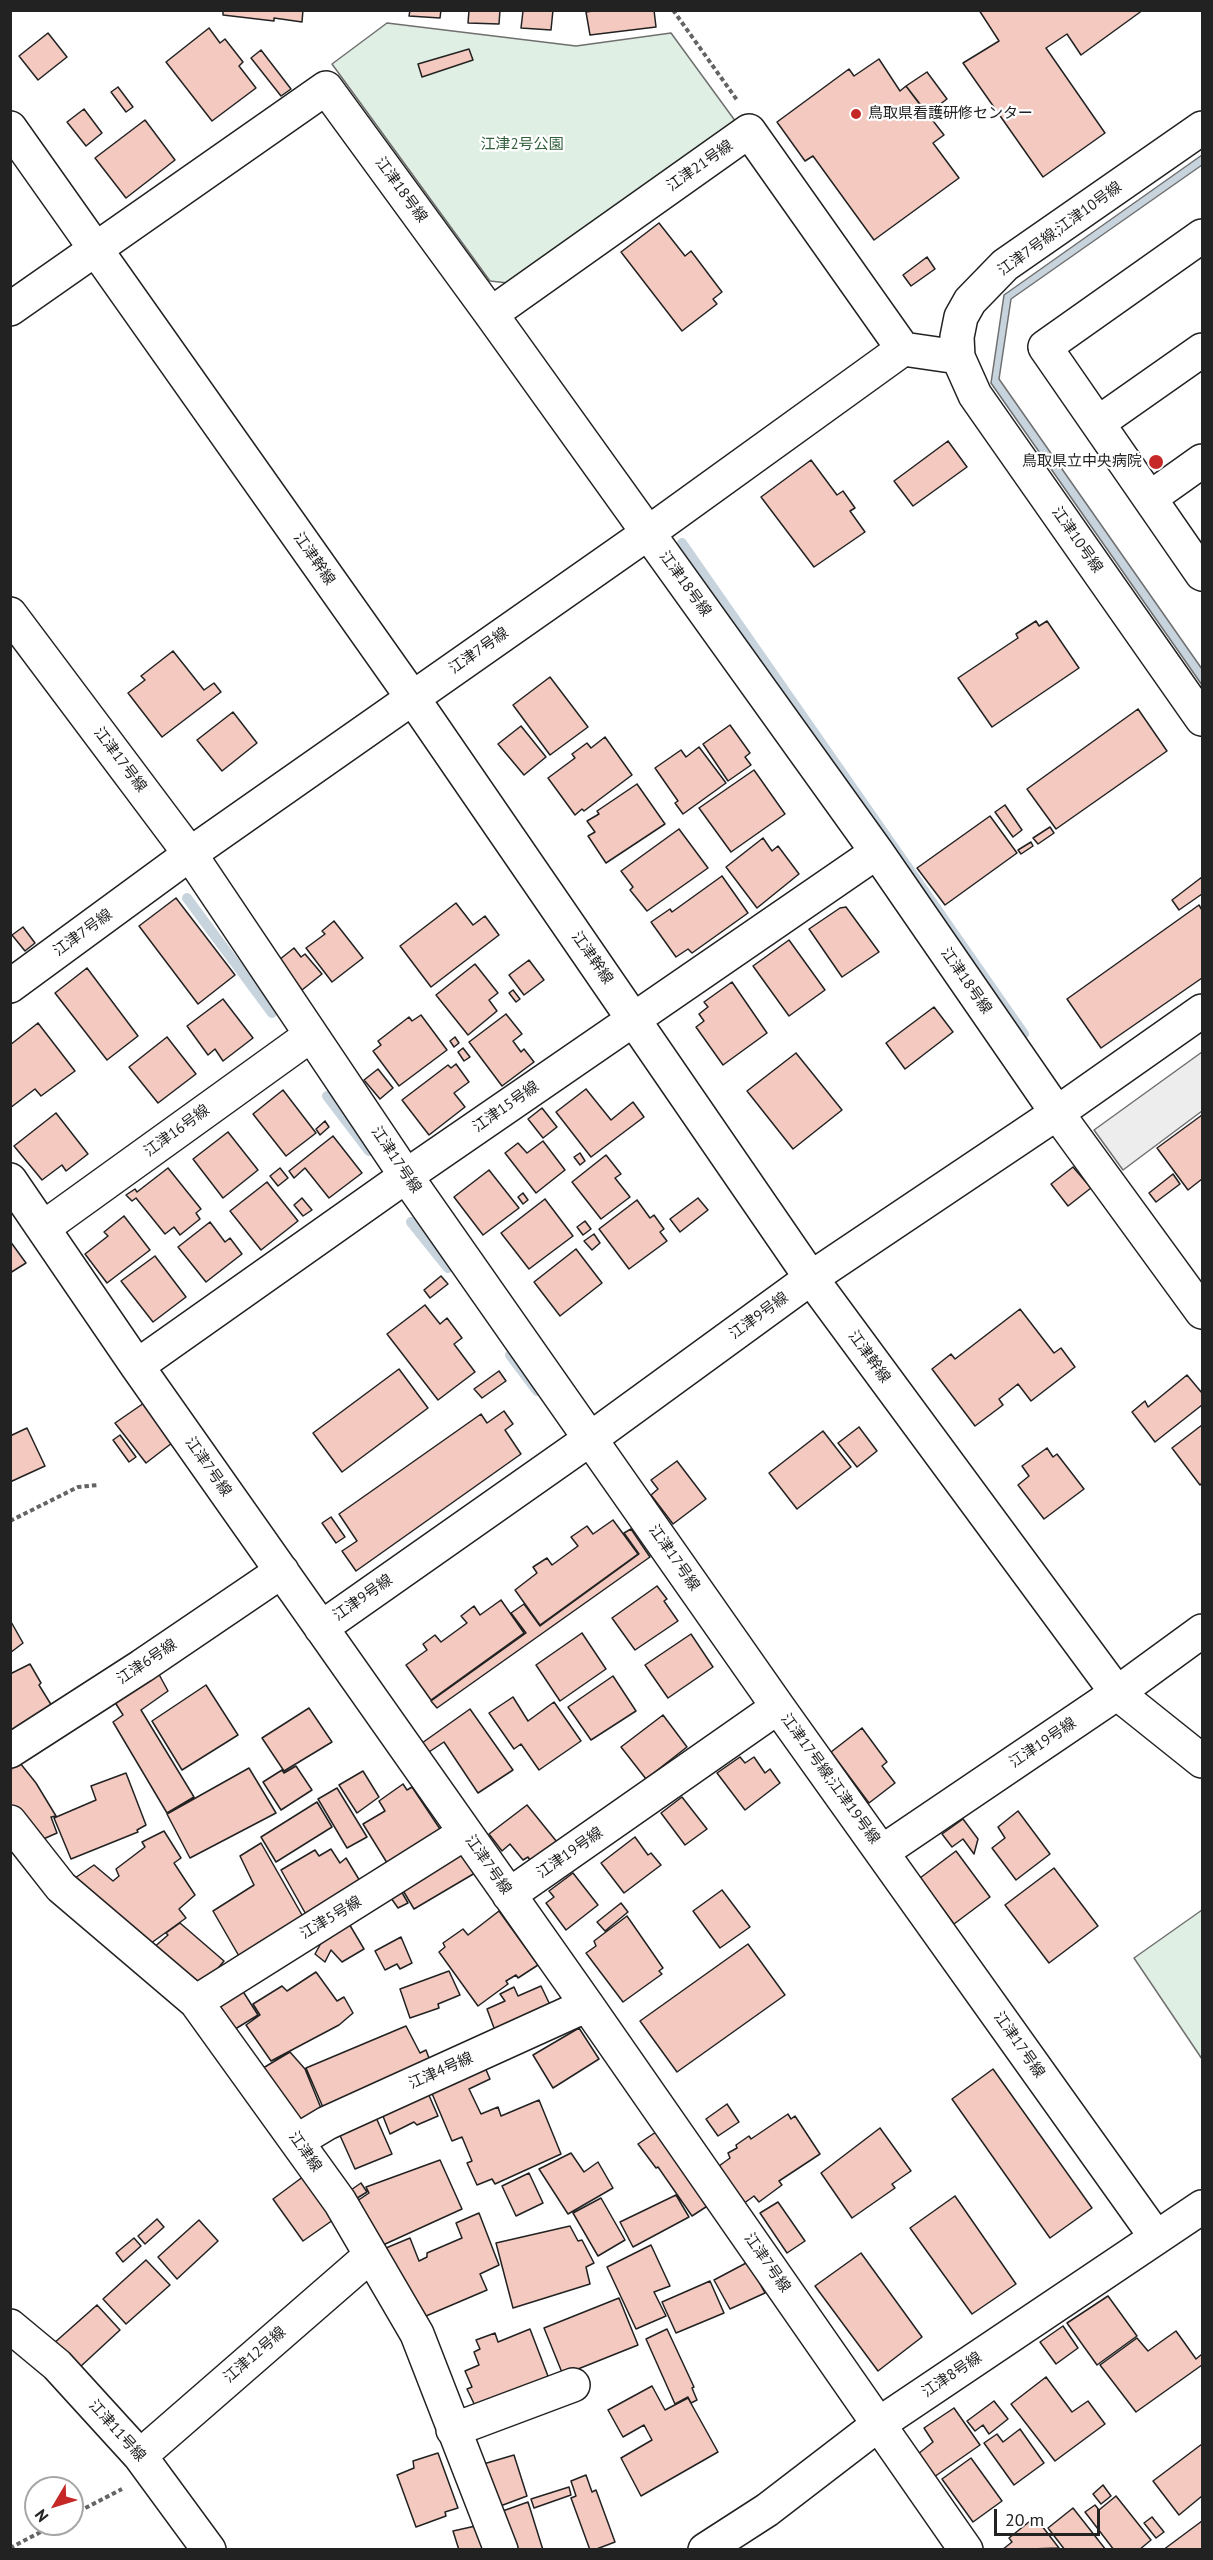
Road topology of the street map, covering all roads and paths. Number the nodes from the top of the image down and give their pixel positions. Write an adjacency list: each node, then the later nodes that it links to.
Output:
1 (673, 10): 4 (path)
2 (10, 128): 6 (street, 江津幹線)
3 (1203, 128): 11 (street, 江津7号線;江津10号線)
4 (749, 131): 8 (street, 江津21号線); 9 (street, 江津21号線)
5 (1203, 236): 12 (street)
6 (95, 248): 7 (street); 8 (street, 江津18号線); 18 (street, 江津幹線)
7 (10, 309)
8 (491, 314): 15 (street, 江津18号線)
9 (903, 349): 11 (street); 15 (street, 江津7号線)
10 (1203, 350): 12 (street)
11 (958, 357): 19 (street, 江津10号線)
12 (1098, 423): 14 (street)
13 (1203, 461): 14 (street)
14 (1150, 498): 16 (street)
15 (648, 533): 18 (street, 江津7号線); 20 (street, 江津18号線)
16 (1202, 574)
17 (10, 614): 21 (street, 江津17号線)
18 (412, 697): 21 (street, 江津7号線); 24 (street, 江津幹線)
19 (1203, 719)
20 (877, 852): 24 (street, 江津15号線); 26 (street, 江津18号線)
21 (190, 854): 22 (street, 江津7号線); 25 (street, 江津17号線)
22 (10, 986)
23 (1203, 1011): 26 (street, 江津9号線)
24 (634, 1019): 27 (street, 江津15号線); 30 (street, 江津幹線)
25 (311, 1035): 27 (street, 江津17号線); 29 (street, 江津16号線)
26 (1057, 1113): 30 (street, 江津9号線); 31 (street, 江津18号線)
27 (406, 1176): 32 (street, 江津15号線); 33 (street, 江津17号線)
28 (10, 1180): 29 (street, 江津7号線)
29 (43, 1228): 32 (street, 江津7号線)
30 (811, 1278): 33 (street, 江津9号線); 39 (street, 江津幹線)
31 (1203, 1312)
32 (136, 1366): 36 (street, 江津7号線)
33 (590, 1439): 37 (street, 江津9号線); 40 (street, 江津17号線)
34 (98, 1485): 35 (path)
35 (10, 1521)
36 (282, 1571): 37 (street, 江津7号線); 41 (street, 江津6号線)
37 (321, 1628): 44 (street, 江津7号線)
38 (1203, 1631): 39 (street, 江津19号線)
39 (1117, 1693): 42 (street, 江津幹線); 45 (street, 江津19号線)
40 (778, 1707): 45 (street, 江津17号線;江津19号線); 46 (street, 江津19号線)
41 (10, 1751)
42 (1203, 1761)
43 (10, 1822): 47 (street, 江津線)
44 (465, 1833): 46 (street, 江津7号線); 47 (street, 江津5号線)
45 (882, 1852): 51 (street, 江津17号線)
46 (509, 1895): 48 (street, 江津7号線)
47 (196, 2001): 49 (street, 江津線)
48 (588, 2005): 49 (street, 江津4号線); 55 (street, 江津7号線)
49 (297, 2141): 52 (street, 江津線)
50 (1203, 2207): 51 (street, 江津8号線)
51 (1156, 2237): 55 (street, 江津8号線)
52 (371, 2255): 56 (street, 江津線); 57 (street, 江津12号線)
53 (10, 2326): 57 (street, 江津11号線)
54 (573, 2385): 56 (street)
55 (879, 2424): 63 (street, 江津8号線); 64 (street, 江津7号線)
56 (453, 2430): 62 (street, 江津線)
57 (146, 2464): 58 (path); 61 (street, 江津11号線)
58 (84, 2507)
59 (33, 2536): 60 (path)
60 (10, 2548)
61 (209, 2550)
62 (501, 2550)
63 (705, 2550)
64 (966, 2550)

